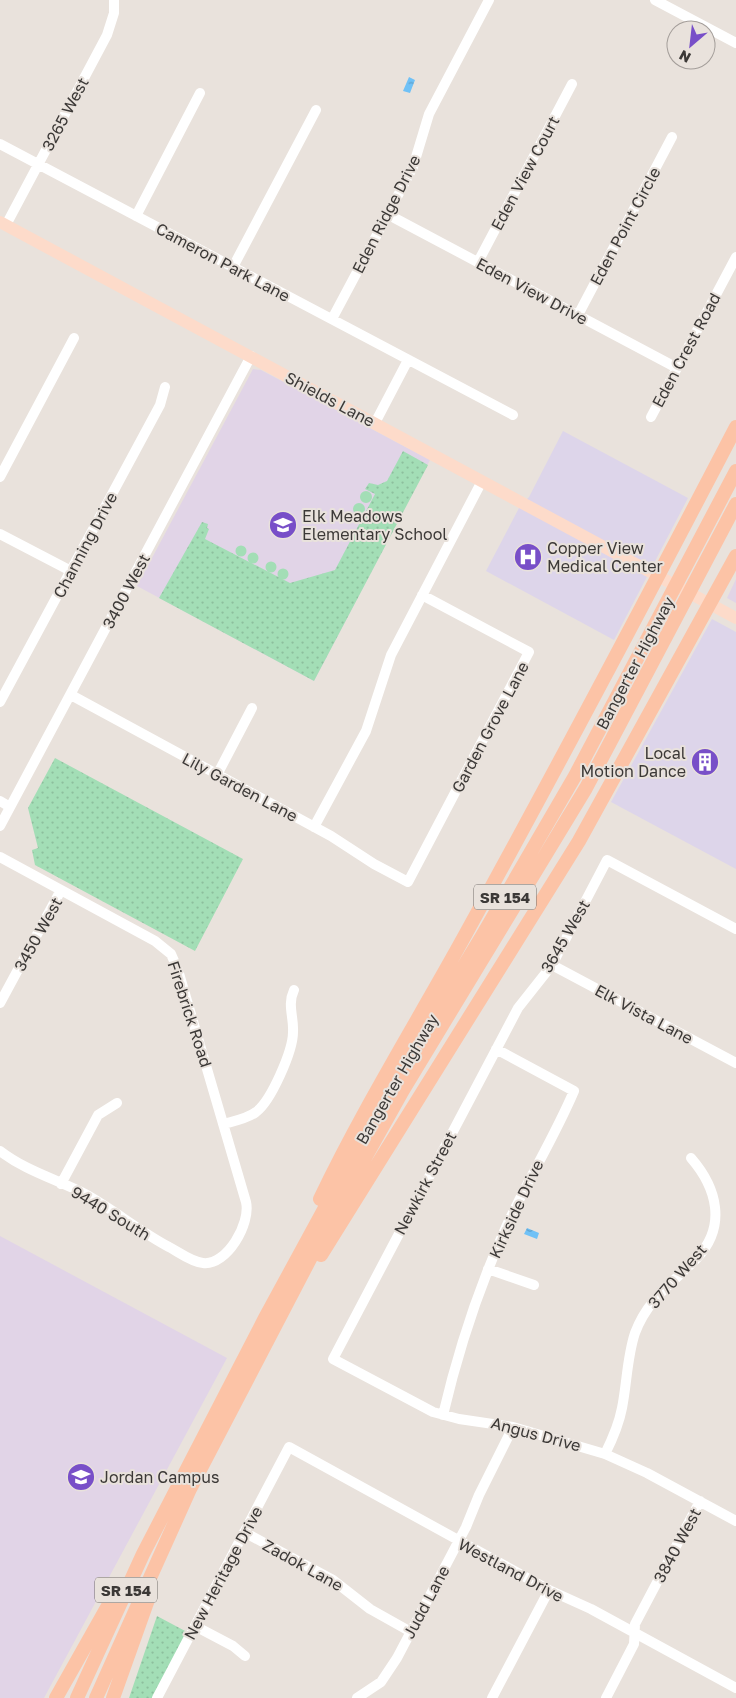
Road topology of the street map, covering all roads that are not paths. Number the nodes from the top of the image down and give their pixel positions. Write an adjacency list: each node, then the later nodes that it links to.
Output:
1 (114, 0): 10 (street, 3265 West)
2 (489, 0): 11 (street, Eden Ridge Drive)
3 (655, 0): 4 (street)
4 (736, 43)
5 (572, 84): 15 (street, Eden View Court)
6 (200, 93): 12 (street)
7 (316, 110): 16 (street)
8 (672, 137): 17 (street, Eden Point Circle)
9 (0, 144): 10 (street, Cameron Park Lane)
10 (39, 164): 12 (street, Cameron Park Lane); 13 (street, 3265 West)
11 (387, 214): 15 (street, Eden View Drive); 18 (street, Eden Ridge Drive)
12 (136, 216): 16 (street, Cameron Park Lane)
13 (3, 223): 20 (main road, Shields Lane)
14 (736, 257): 22 (street, Eden Crest Road)
15 (478, 262): 17 (street, Eden View Drive)
16 (233, 267): 18 (street, Cameron Park Lane)
17 (578, 315): 22 (street, Eden View Drive)
18 (332, 319): 21 (street, Cameron Park Lane)
19 (74, 338): 29 (street)
20 (251, 356): 26 (main road, Shields Lane); 39 (street, 3400 West)
21 (408, 360): 24 (street, Cameron Park Lane); 26 (street)
22 (677, 368): 25 (street, Eden Crest Road)
23 (165, 387): 34 (street, Channing Drive)
24 (512, 415)
25 (651, 417)
26 (375, 423): 30 (main road, Shields Lane)
27 (736, 427): 35 (highway)
28 (736, 471): 65 (highway, Bangerter Highway / SR 154)
29 (0, 477)
30 (482, 481): 35 (main road, Shields Lane); 36 (street)
31 (736, 504): 66 (highway, Bangerter Highway / SR 154)
32 (0, 534): 34 (street)
33 (736, 556): 37 (highway)
34 (71, 571): 40 (street, Channing Drive)
35 (658, 576): 37 (main road, Shields Lane); 65 (highway)
36 (422, 595): 46 (street); 48 (street, Garden Grove Lane)
37 (709, 604): 38 (main road, Shields Lane); 66 (highway)
38 (736, 618)
39 (71, 696): 42 (street, Lily Garden Lane); 44 (street, 3400 West)
40 (0, 702)
41 (252, 708): 42 (street)
42 (217, 774): 46 (street, Lily Garden Lane)
43 (0, 801): 44 (street)
44 (10, 807): 45 (street, 3400 West)
45 (0, 826)
46 (314, 827): 48 (street, Lily Garden Lane)
47 (0, 857): 49 (street, Firebrick Road)
48 (408, 882)
49 (61, 890): 53 (street, 3450 West); 58 (street, Firebrick Road)
50 (736, 929): 51 (street, 3645 West)
51 (552, 965): 54 (street, 3645 West); 56 (street, Elk Vista Lane)
52 (294, 990): 58 (street)
53 (0, 1003)
54 (518, 1008): 55 (street, Newkirk Street)
55 (496, 1049): 63 (street, Kirkside Drive); 67 (street, Newkirk Street)
56 (736, 1062)
57 (117, 1103): 61 (street)
58 (223, 1124): 62 (street, Firebrick Road)
59 (0, 1152): 61 (street, 9440 South)
60 (691, 1158): 71 (street, 3770 West)
61 (61, 1184): 62 (street, 9440 South)
62 (223, 1258)
63 (488, 1269): 64 (street); 68 (street, Kirkside Drive)
64 (534, 1285)
65 (264, 1318): 72 (highway, Bangerter Highway / SR 154)
66 (273, 1329): 72 (highway, Bangerter Highway / SR 154)
67 (333, 1359): 68 (street, Angus Drive)
68 (443, 1415): 69 (street, Angus Drive)
69 (513, 1426): 71 (street, Angus Drive); 76 (street, Judd Lane)
70 (289, 1447): 75 (street, New Heritage Drive); 76 (street, Westland Drive)
71 (605, 1454): 73 (street, Angus Drive)
72 (184, 1486): 83 (highway); 84 (highway, Bangerter Highway / SR 154); 85 (highway, Bangerter Highway / SR 154); 86 (highway)
73 (700, 1501): 74 (street, Angus Drive); 80 (street, 3840 West)
74 (736, 1521)
75 (244, 1532): 78 (street, New Heritage Drive); 79 (street, Zadok Lane)
76 (459, 1541): 77 (street, Westland Drive); 79 (street, Judd Lane)
77 (549, 1590): 80 (street, Westland Drive); 89 (street)
78 (195, 1626): 81 (street); 87 (street, New Heritage Drive)
79 (411, 1632): 88 (street, Judd Lane)
80 (635, 1633): 82 (street, Westland Drive); 90 (street, 3840 West)
81 (245, 1656)
82 (736, 1688)
83 (56, 1698)
84 (77, 1698)
85 (96, 1698)
86 (113, 1698)
87 (157, 1698)
88 (357, 1698)
89 (492, 1698)
90 (606, 1698)

